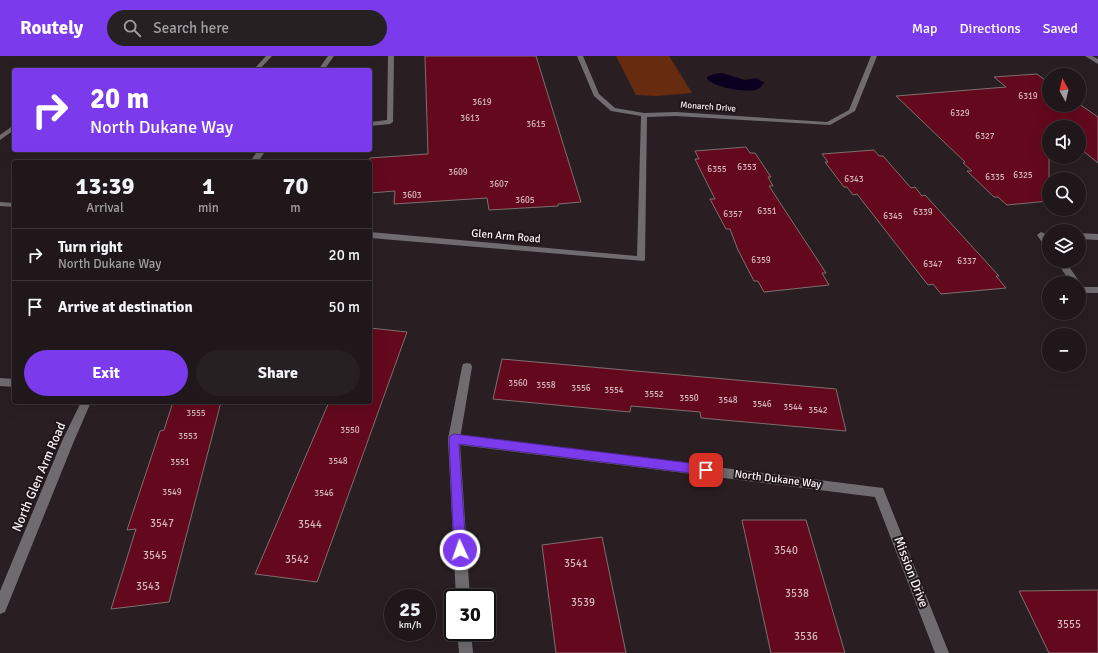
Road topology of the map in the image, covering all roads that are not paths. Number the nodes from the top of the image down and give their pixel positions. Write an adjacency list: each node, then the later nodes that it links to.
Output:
1 (269, 56): 8 (street)
2 (331, 56): 9 (street)
3 (391, 56): 11 (street)
4 (580, 56): 10 (street, Monarch Drive)
5 (874, 56): 10 (street, Monarch Drive)
6 (1088, 56): 7 (street)
7 (1098, 62)
8 (258, 68)
9 (322, 68)
10 (644, 115): 16 (street, Glen Arm Road)
11 (372, 124)
12 (12, 129): 13 (street)
13 (0, 138)
14 (0, 204): 15 (street)
15 (12, 205)
16 (372, 235)
17 (1086, 236): 18 (street)
18 (1098, 237)
19 (1086, 290): 20 (street)
20 (1098, 290)
21 (467, 367): 25 (street)
22 (0, 382): 23 (street)
23 (12, 383)
24 (85, 404): 28 (street, North Glen Arm Road)
25 (454, 439): 26 (street, North Dukane Way); 27 (street)
26 (879, 492): 31 (street, Mission Drive)
27 (462, 589)
28 (0, 607)
29 (465, 641): 30 (street)
30 (466, 653)
31 (942, 653)

